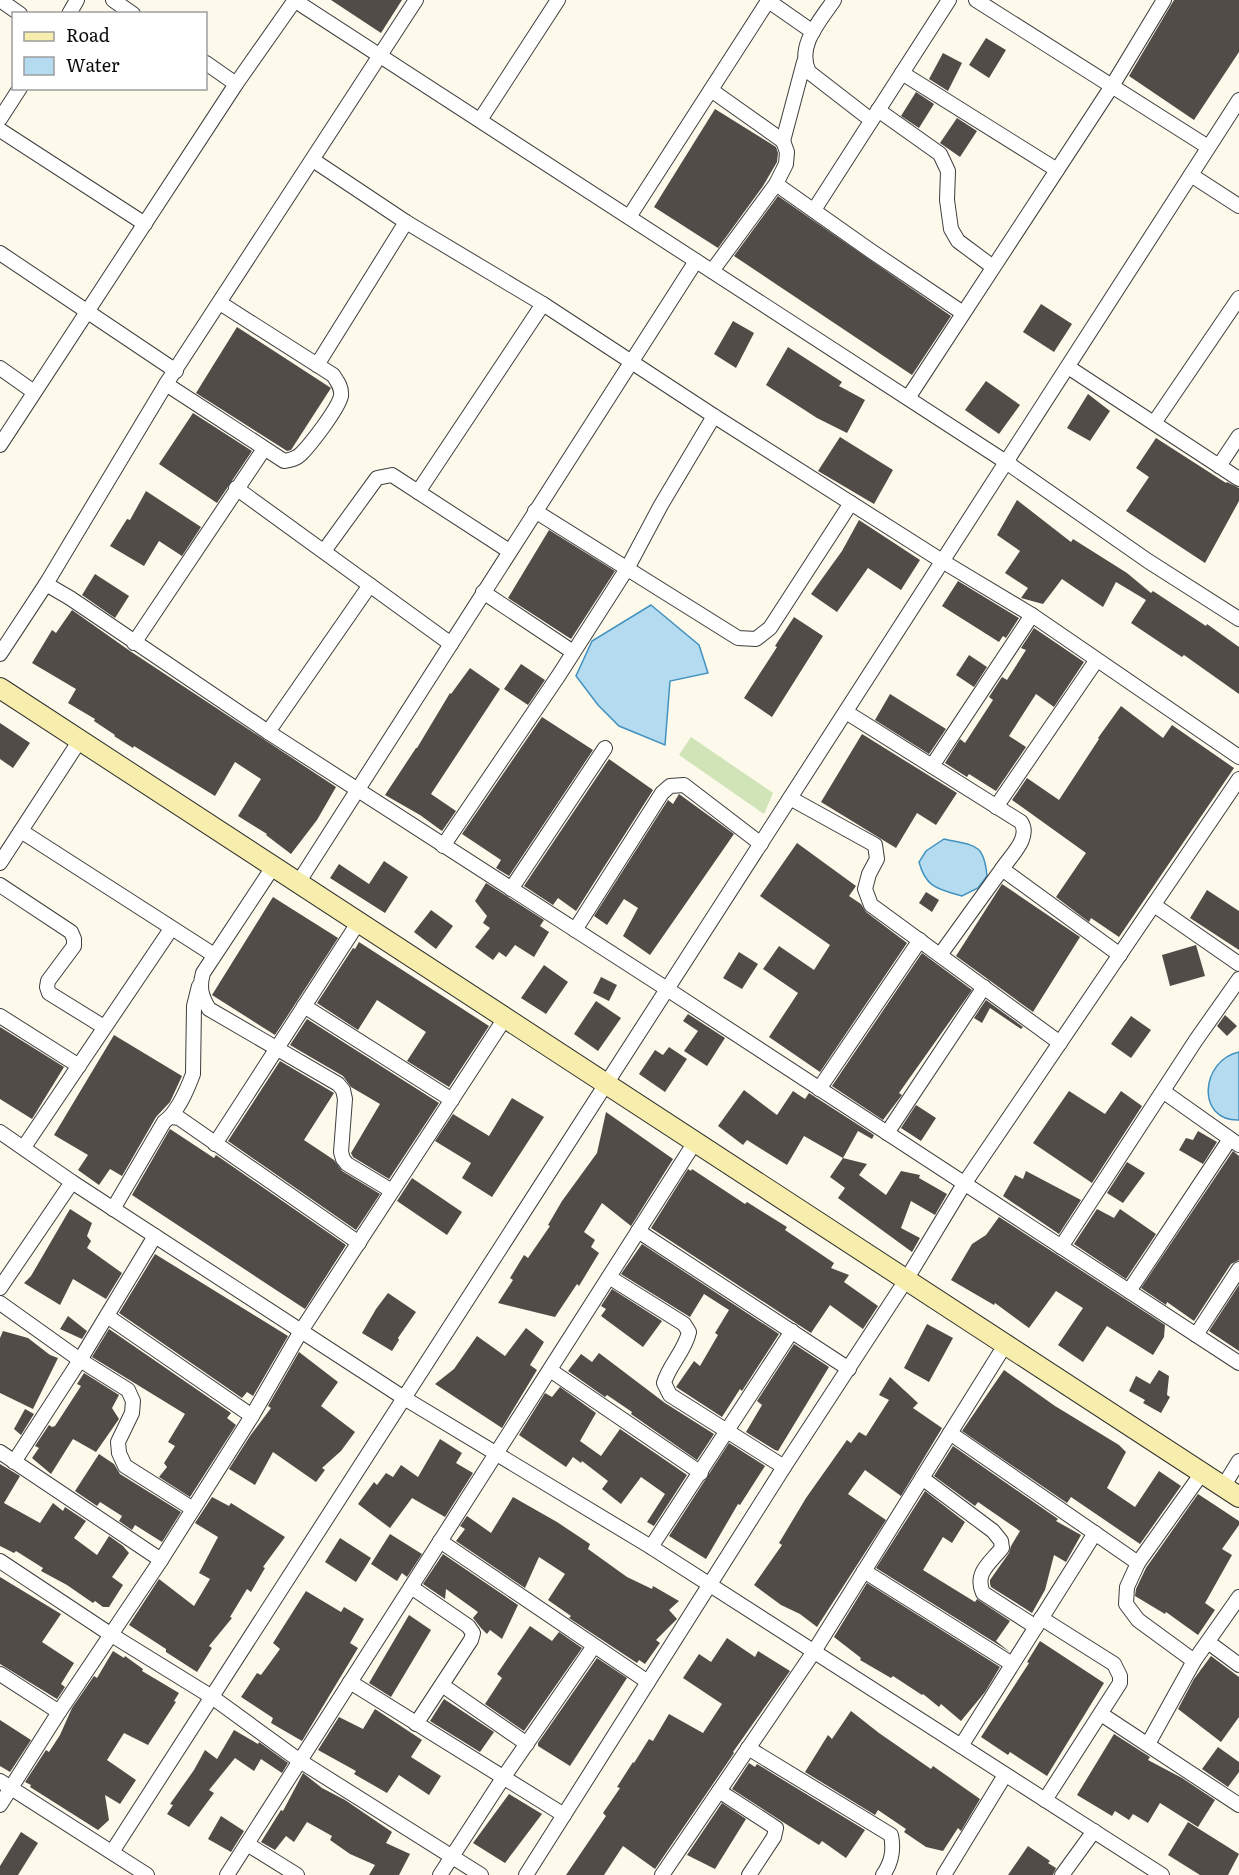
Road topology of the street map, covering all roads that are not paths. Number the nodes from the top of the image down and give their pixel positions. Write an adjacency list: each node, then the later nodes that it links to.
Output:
1 (0, 0): 11 (street)
2 (113, 0): 12 (street)
3 (295, 0): 14 (street); 18 (street)
4 (416, 0): 14 (street)
5 (558, 0): 25 (street)
6 (767, 0): 13 (street); 21 (street)
7 (834, 0): 13 (street)
8 (949, 0): 17 (street)
9 (976, 0): 19 (street)
10 (1161, 1): 19 (street)
11 (17, 12)
12 (130, 12)
13 (813, 32): 15 (street)
14 (379, 55): 25 (street); 29 (street)
15 (804, 62): 23 (street); 27 (street)
16 (207, 64): 18 (street)
17 (902, 73): 23 (street); 30 (street)
18 (236, 84): 37 (street)
19 (1112, 86): 28 (street); 30 (street)
20 (19, 90): 24 (street)
21 (711, 90): 27 (street); 35 (street)
22 (1239, 100): 28 (street)
23 (875, 115): 34 (street); 40 (street)
24 (0, 119)
25 (480, 120): 35 (street)
26 (0, 130): 37 (street)
27 (783, 141): 32 (street)
28 (1208, 147): 31 (street)
29 (313, 160): 36 (street); 43 (street)
30 (1057, 170): 40 (street)
31 (1191, 175): 33 (street); 49 (street)
32 (777, 184): 34 (street); 41 (street)
33 (1239, 206)
34 (814, 210): 46 (street)
35 (629, 217): 39 (street)
36 (406, 222): 44 (street); 48 (street)
37 (145, 224): 45 (street)
38 (0, 253): 45 (street)
39 (696, 261): 41 (street); 47 (street)
40 (993, 267): 46 (street)
41 (712, 271): 54 (street)
42 (1239, 298): 56 (street)
43 (220, 303): 48 (street); 51 (street)
44 (543, 304): 47 (street); 64 (street)
45 (86, 311): 51 (street); 53 (street)
46 (963, 312): 54 (street)
47 (632, 361): 55 (street); 66 (street)
48 (317, 365): 59 (street)
49 (1068, 366): 56 (street); 60 (street)
50 (0, 368): 53 (street)
51 (176, 371): 52 (street)
52 (166, 384): 59 (street); 71 (street)
53 (34, 392): 58 (street)
54 (908, 398): 60 (street)
55 (714, 416): 65 (street); 70 (street)
56 (1154, 423): 61 (street)
57 (1239, 436): 61 (street)
58 (0, 445)
59 (264, 449): 63 (street)
60 (1006, 462): 69 (street); 75 (street)
61 (1219, 466): 62 (street)
62 (1239, 479)
63 (236, 488): 67 (street); 76 (street)
64 (418, 492): 67 (street); 68 (street)
65 (851, 503): 69 (street); 70 (street)
66 (535, 511): 68 (street); 70 (street)
67 (324, 551): 72 (street)
68 (509, 551): 73 (street)
69 (942, 561): 74 (street); 82 (street)
70 (628, 567): 78 (street)
71 (46, 584): 76 (street); 79 (street)
72 (370, 585): 77 (street); 83 (street)
73 (483, 592): 77 (street); 78 (street)
74 (1032, 615): 80 (street); 87 (street)
75 (1239, 619)
76 (134, 643): 83 (street)
77 (451, 644): 89 (street)
78 (573, 652): 94 (street)
79 (0, 654)
80 (1096, 661): 86 (street); 91 (street)
81 (0, 688): 84 (street)
82 (846, 712): 87 (street); 90 (street)
83 (268, 732): 89 (street)
84 (80, 740): 92 (street); 96 (street)
85 (605, 748): 100 (street)
86 (1239, 757)
87 (932, 766): 91 (street)
88 (1239, 779): 101 (street)
89 (357, 790): 94 (street); 98 (street)
90 (790, 798): 93 (street); 105 (street)
91 (996, 807): 97 (street)
92 (21, 831): 95 (street); 103 (street)
93 (761, 844): 104 (street); 113 (street)
94 (443, 846): 100 (street)
95 (0, 863)
96 (273, 867): 98 (street); 108 (street)
97 (1002, 869): 106 (street); 107 (street)
98 (298, 883): 102 (street)
99 (0, 885): 117 (street)
100 (511, 889): 104 (street)
101 (1154, 905): 107 (street); 109 (street)
102 (358, 923): 114 (street); 116 (street)
103 (171, 929): 108 (street); 117 (street)
104 (575, 930): 113 (street)
105 (920, 940): 106 (street); 122 (street)
106 (940, 955): 112 (street)
107 (1120, 955): 118 (street)
108 (214, 956): 111 (street)
109 (1239, 964)
110 (1239, 979): 123 (street)
111 (199, 986): 119 (street); 125 (street)
112 (984, 987): 118 (street); 127 (street)
113 (667, 989): 121 (street); 122 (street)
114 (304, 1006): 119 (street); 124 (street)
115 (0, 1016): 120 (street)
116 (506, 1018): 121 (street); 124 (street)
117 (104, 1027): 120 (street)
118 (1060, 1043): 133 (street)
119 (278, 1048): 130 (street); 134 (street)
120 (79, 1066): 131 (street)
121 (606, 1084): 128 (street); 156 (street)
122 (819, 1089): 127 (street)
123 (1164, 1092): 129 (street); 139 (street)
124 (452, 1100): 134 (street)
125 (172, 1117): 130 (street); 135 (street)
126 (0, 1132): 131 (street)
127 (887, 1133): 133 (street)
128 (695, 1142): 136 (street); 143 (street)
129 (1235, 1142): 145 (street)
130 (215, 1144): 138 (street)
131 (24, 1147): 132 (street)
132 (72, 1182): 135 (street); 140 (street)
133 (964, 1184): 139 (street); 143 (street)
134 (392, 1191): 138 (street)
135 (113, 1209): 137 (street)
136 (638, 1231): 142 (street); 149 (street)
137 (155, 1236): 147 (street); 148 (street)
138 (359, 1243): 148 (street)
139 (1061, 1247): 145 (street)
140 (6, 1265): 144 (street)
141 (1239, 1269): 150 (street)
142 (609, 1277): 155 (street); 158 (street)
143 (906, 1280): 151 (street); 154 (street)
144 (0, 1288)
145 (1129, 1291): 150 (street)
146 (0, 1303): 152 (street)
147 (108, 1316): 152 (street); 157 (street)
148 (301, 1331): 156 (street); 157 (street)
149 (792, 1331): 154 (street); 158 (street)
150 (1196, 1335): 153 (street)
151 (1005, 1345): 159 (street); 166 (street)
152 (80, 1360): 163 (street); 169 (street)
153 (1239, 1363)
154 (849, 1369): 164 (street)
155 (550, 1370): 161 (street); 165 (street)
156 (404, 1398): 161 (street); 192 (street)
157 (252, 1416): 169 (street)
158 (728, 1431): 164 (street); 165 (street)
159 (950, 1433): 167 (street); 170 (street)
160 (0, 1452): 163 (street)
161 (496, 1454): 171 (street); 172 (street)
162 (1239, 1461): 168 (street)
163 (14, 1462): 173 (street)
164 (784, 1467): 177 (street)
165 (701, 1473): 172 (street)
166 (1202, 1473): 168 (street); 175 (street)
167 (922, 1478): 176 (street); 180 (street)
168 (1231, 1492)
169 (193, 1509): 173 (street)
170 (1095, 1533): 175 (street); 180 (street)
171 (440, 1541): 178 (street); 183 (street)
172 (651, 1547): 177 (street)
173 (161, 1560): 181 (street)
174 (0, 1561): 181 (street)
175 (1138, 1563): 185 (street)
176 (864, 1571): 184 (street); 186 (street)
177 (710, 1586): 184 (street); 190 (street)
178 (411, 1587): 189 (street); 191 (street)
179 (1237, 1604): 182 (street)
180 (1038, 1622): 186 (street); 194 (street)
181 (110, 1634): 192 (street); 193 (street)
182 (1208, 1642): 185 (street); 187 (street)
183 (594, 1646): 190 (street); 196 (street)
184 (813, 1653): 198 (street); 199 (street)
185 (1194, 1661): 197 (street)
186 (1012, 1664): 198 (street)
187 (1239, 1665)
188 (0, 1674): 193 (street)
189 (350, 1682): 195 (street); 200 (street)
190 (648, 1682): 208 (street)
191 (442, 1684): 195 (street); 196 (street)
192 (212, 1697): 200 (street); 211 (street)
193 (59, 1712): 203 (street)
194 (1101, 1714): 197 (street); 205 (street)
195 (416, 1724): 202 (street)
196 (526, 1744): 202 (street)
197 (1148, 1744): 207 (street)
198 (961, 1746): 201 (street)
199 (748, 1748): 204 (street); 221 (street)
200 (300, 1761): 210 (street); 212 (street)
201 (1005, 1775): 205 (street); 222 (street)
202 (503, 1778): 208 (street); 212 (street)
203 (5, 1784): 206 (street); 211 (street)
204 (719, 1791): 219 (street); 220 (street)
205 (1046, 1800): 209 (street)
206 (0, 1805)
207 (1239, 1805)
208 (564, 1815): 218 (street)
209 (1094, 1831): 223 (street); 224 (street)
210 (247, 1844): 214 (street); 215 (street)
211 (112, 1852): 213 (street)
212 (452, 1857): 216 (street); 217 (street)
213 (147, 1875)
214 (227, 1875)
215 (297, 1875)
216 (440, 1875)
217 (481, 1875)
218 (526, 1875)
219 (662, 1875)
220 (748, 1875)
221 (883, 1875)
222 (944, 1875)
223 (1062, 1875)
224 (1162, 1875)

